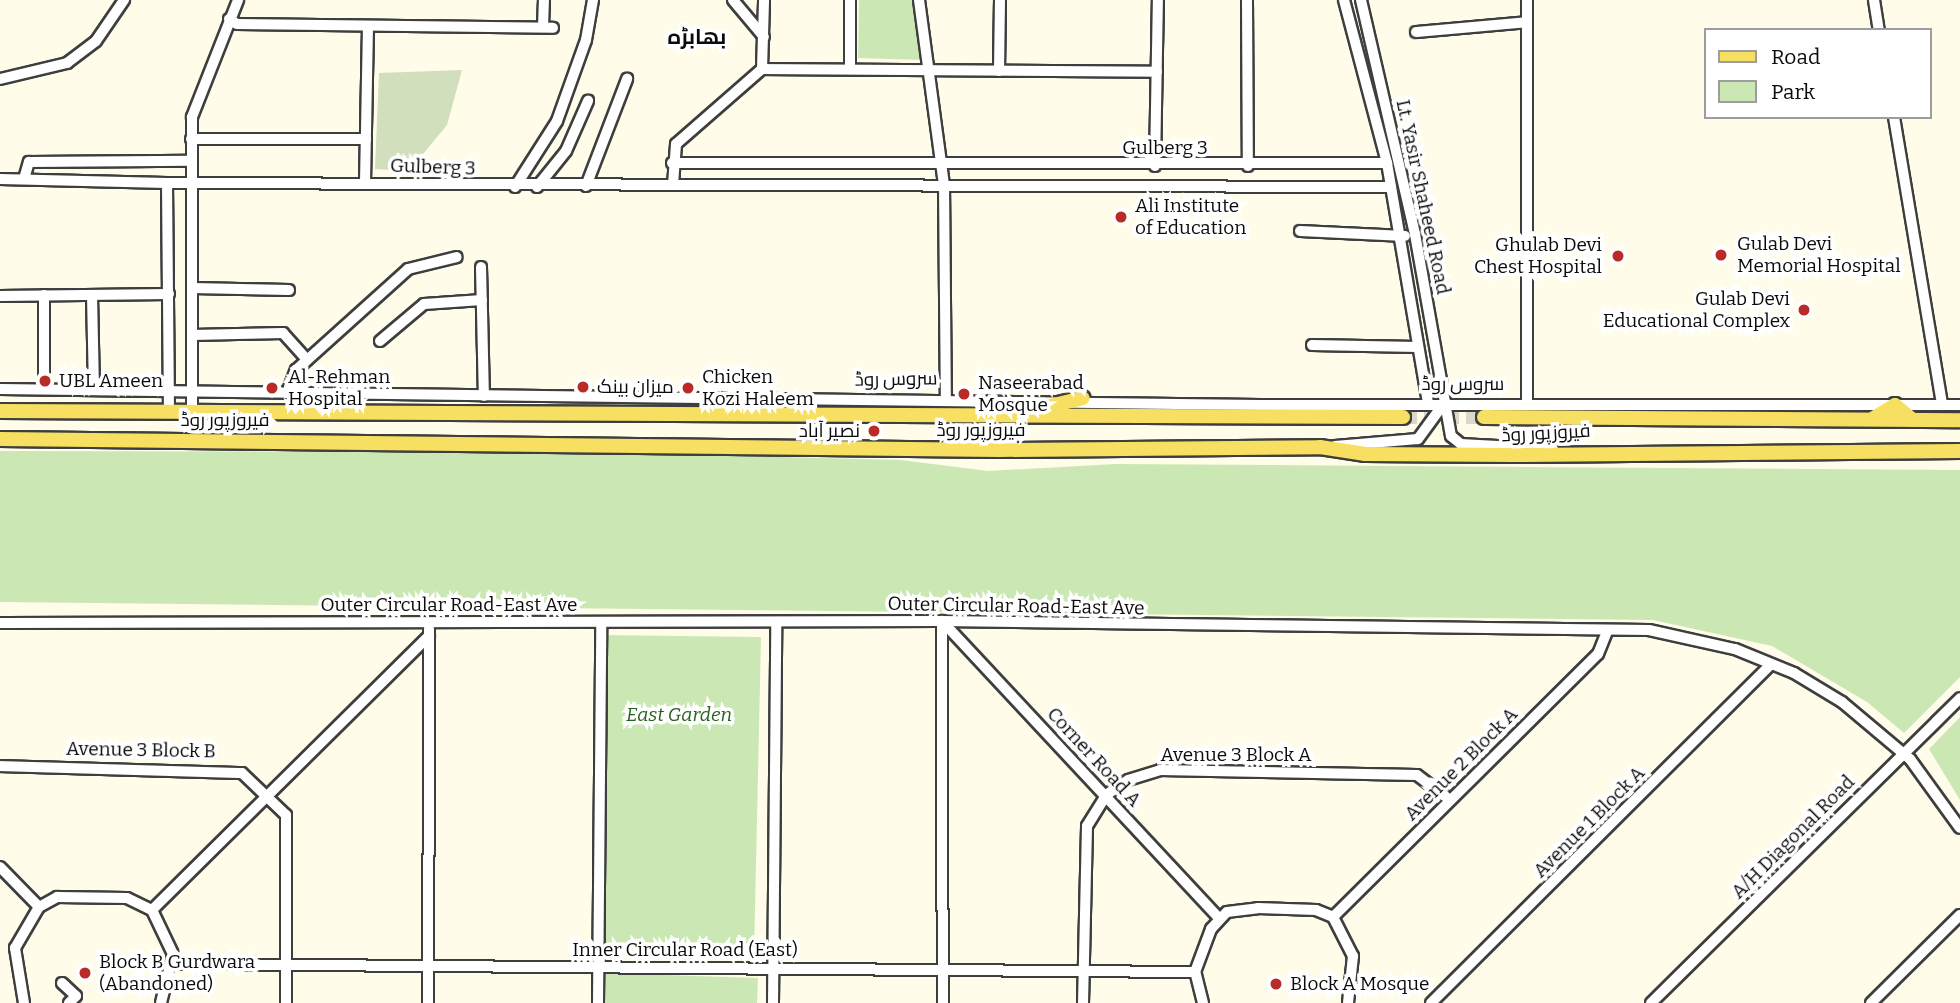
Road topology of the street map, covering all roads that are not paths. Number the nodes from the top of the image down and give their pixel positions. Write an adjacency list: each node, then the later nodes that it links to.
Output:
1 (124, 0): 27 (street)
2 (238, 0): 16 (street)
3 (544, 0): 18 (street)
4 (593, 0): 46 (street)
5 (733, 0): 21 (street)
6 (764, 0): 21 (street)
7 (850, 0): 23 (street)
8 (919, 0): 24 (street)
9 (1000, 0): 25 (street)
10 (1157, 0): 26 (street)
11 (1247, 0): 38 (street)
12 (1344, 0): 35 (street)
13 (1361, 0): 51 (street, Lt. Yasir Shaheed Road)
14 (1527, 0): 17 (street)
15 (1874, 0): 19 (street)
16 (229, 19): 18 (street); 31 (street)
17 (1527, 22): 20 (street); 80 (street)
18 (368, 26): 32 (street)
19 (1880, 28)
20 (1416, 32)
21 (764, 37): 22 (street)
22 (762, 69): 23 (street); 34 (street)
23 (850, 69): 24 (street)
24 (929, 70): 25 (street); 36 (street)
25 (999, 71): 26 (street)
26 (1157, 72): 37 (street)
27 (0, 79)
28 (627, 79): 48 (street)
29 (588, 101): 47 (street)
30 (1894, 119): 84 (street)
31 (191, 139): 32 (street); 33 (street)
32 (366, 139): 41 (street)
33 (192, 161): 40 (street); 43 (street)
34 (672, 163): 36 (street, Gulberg 3); 45 (street)
35 (1387, 163): 38 (street, Gulberg 3); 49 (street)
36 (943, 164): 37 (street, Gulberg 3); 44 (street)
37 (1155, 166): 38 (street, Gulberg 3)
38 (1248, 166)
39 (0, 179): 40 (street, Gulberg 3)
40 (24, 179): 42 (street, Gulberg 3)
41 (365, 182): 43 (street, Gulberg 3); 46 (street, Gulberg 3)
42 (167, 183): 43 (street, Gulberg 3); 57 (street)
43 (192, 183): 55 (street)
44 (944, 184): 45 (street, Gulberg 3); 49 (street, Gulberg 3); 78 (street)
45 (673, 185): 48 (street, Gulberg 3)
46 (515, 187): 47 (street, Gulberg 3)
47 (537, 187): 48 (street, Gulberg 3)
48 (586, 187)
49 (1391, 187): 52 (street)
50 (1300, 231): 52 (street)
51 (1415, 234): 52 (street); 62 (street, Lt. Yasir Shaheed Road)
52 (1399, 237): 64 (street)
53 (457, 257): 68 (street)
54 (481, 267): 61 (street)
55 (192, 288): 56 (street); 63 (street)
56 (289, 290)
57 (169, 294): 59 (street); 74 (street)
58 (44, 295): 59 (street); 60 (street); 72 (street)
59 (92, 295): 73 (street)
60 (0, 296)
61 (482, 300): 65 (street); 77 (street)
62 (1432, 328): 64 (street); 70 (street, Lt. Yasir Shaheed Road)
63 (192, 335): 68 (street); 75 (street)
64 (1417, 335): 67 (street)
65 (380, 341)
66 (1312, 345): 67 (street)
67 (1418, 347): 69 (street)
68 (307, 360): 76 (street)
69 (1422, 363): 70 (street); 81 (street)
70 (1438, 365): 82 (street, Lt. Yasir Shaheed Road)
71 (0, 389): 72 (street, سروس روڈ)
72 (44, 389): 73 (street, سروس روڈ)
73 (94, 389): 74 (street, سروس روڈ)
74 (169, 390): 75 (street, سروس روڈ); 87 (street)
75 (192, 391): 76 (street, سروس روڈ); 88 (street)
76 (287, 393): 77 (street, سروس روڈ)
77 (484, 396): 78 (street, سروس روڈ)
78 (946, 396): 79 (street, سروس روڈ)
79 (1083, 398): 81 (street, سروس روڈ); 89 (main road)
80 (1527, 401): 82 (street, سروس روڈ); 83 (street, سروس روڈ)
81 (1428, 402): 82 (street, سروس روڈ)
82 (1445, 402): 96 (street); 97 (street, Lt. Yasir Shaheed Road)
83 (1895, 405): 84 (street, سروس روڈ); 92 (main road); 93 (main road)
84 (1942, 405): 85 (street, سروس روڈ)
85 (1960, 405)
86 (0, 411): 87 (main road, فیروزپور روڈ)
87 (169, 411): 88 (main road, فیروزپور روڈ)
88 (192, 411): 89 (main road, فیروزپور روڈ)
89 (1012, 416): 90 (main road, فیروزپور روڈ)
90 (1403, 417)
91 (1484, 417): 92 (main road, فیروزپور روڈ)
92 (1871, 420): 93 (main road, فیروزپور روڈ)
93 (1913, 420): 94 (main road, فیروزپور روڈ)
94 (1960, 420)
95 (0, 439): 96 (main road, فیروزپور روڈ)
96 (1320, 447): 97 (main road, فیروزپور روڈ)
97 (1559, 450): 98 (main road, فیروزپور روڈ)
98 (1960, 451)
99 (942, 621): 103 (street, Outer Circular Road-East Ave); 104 (street, Outer Circular Road-East Ave); 111 (street, Corner Road A); 125 (street)
100 (601, 622): 102 (street, Outer Circular Road-East Ave); 103 (street, Outer Circular Road-East Ave); 123 (street)
101 (0, 623): 102 (street, Outer Circular Road-East Ave)
102 (429, 623): 105 (street)
103 (775, 623): 124 (street)
104 (1607, 632): 106 (street, Outer Circular Road-East Ave); 112 (street, Avenue 2 Block A)
105 (429, 636): 110 (street); 122 (street)
106 (1770, 664): 108 (street, Outer Circular Road-East Ave); 140 (street, Avenue 1 Block A)
107 (1960, 698): 108 (street, A/H Diagonal Road)
108 (1903, 752): 113 (street, Outer Circular Road-East Ave); 141 (street, A/H Diagonal Road)
109 (0, 766): 110 (street, Avenue 3 Block B)
110 (267, 795): 116 (street); 121 (street, Avenue 3 Block B)
111 (1106, 795): 112 (street, Avenue 3 Block A); 118 (street, Corner Road A); 126 (street)
112 (1450, 800): 119 (street, Avenue 2 Block A)
113 (1960, 828)
114 (0, 867): 115 (street)
115 (39, 907): 116 (street); 129 (street)
116 (152, 910): 120 (street)
117 (1960, 915): 142 (street)
118 (1219, 918): 119 (street); 127 (street)
119 (1333, 918): 139 (street)
120 (174, 964): 121 (street, Inner Circular Road (East)); 131 (street)
121 (286, 965): 122 (street, Inner Circular Road (East)); 132 (street, Avenue 3 Block B)
122 (429, 966): 123 (street, Inner Circular Road (East)); 133 (street)
123 (598, 967): 124 (street, Inner Circular Road (East)); 134 (street)
124 (773, 967): 125 (street, Inner Circular Road (East)); 135 (street)
125 (943, 968): 126 (street, Inner Circular Road (East)); 136 (street)
126 (1083, 968): 127 (street, Inner Circular Road (East)); 137 (street)
127 (1195, 972): 138 (street)
128 (62, 983): 130 (street)
129 (24, 1003)
130 (69, 1003)
131 (161, 1003)
132 (286, 1003)
133 (428, 1003)
134 (598, 1003)
135 (773, 1003)
136 (943, 1003)
137 (1083, 1003)
138 (1203, 1003)
139 (1348, 1003)
140 (1431, 1003)
141 (1651, 1003)
142 (1871, 1003)

